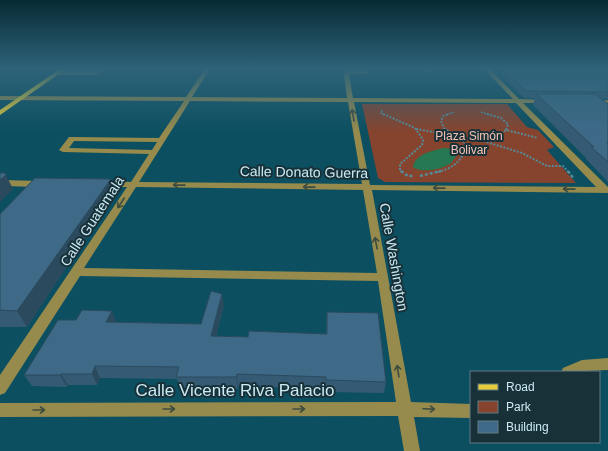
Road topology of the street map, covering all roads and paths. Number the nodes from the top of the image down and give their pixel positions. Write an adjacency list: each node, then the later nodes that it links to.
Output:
1 (32, 90): 6 (main road)
2 (194, 90): 7 (street, Calle Guatemala)
3 (349, 90): 8 (street, Calle Washington)
4 (507, 90): 10 (street)
5 (0, 98): 6 (street)
6 (21, 98): 7 (street); 16 (main road)
7 (188, 99): 8 (street); 20 (street, Calle Guatemala)
8 (351, 99): 9 (street); 27 (street, Calle Washington, one-way to 8)
9 (380, 100): 10 (street); 17 (path)
10 (518, 101): 11 (street); 19 (street)
11 (556, 101)
12 (586, 102): 13 (street)
13 (608, 102)
14 (477, 111): 18 (path)
15 (455, 112): 17 (path, bridge)
16 (0, 113)
17 (414, 128): 21 (path)
18 (506, 130): 19 (path); 21 (path)
19 (555, 138): 29 (street)
20 (161, 140): 22 (street, Calle Guatemala); 22 (street)
21 (480, 140): 28 (path)
22 (153, 152): 26 (street, Calle Guatemala)
23 (0, 183): 24 (street)
24 (55, 184)
25 (94, 184): 26 (street, Calle Donato Guerra)
26 (133, 185): 27 (street, Calle Donato Guerra, one-way to 26); 30 (street, Calle Guatemala, one-way to 30)
27 (366, 187): 28 (street, Calle Donato Guerra, one-way to 27); 31 (street, Calle Washington, one-way to 27)
28 (583, 189): 29 (street, Calle Donato Guerra)
29 (607, 191)
30 (75, 272): 31 (street); 34 (street, Calle Guatemala)
31 (383, 277): 35 (street, Calle Washington, one-way to 31)
32 (608, 364): 33 (street)
33 (570, 371)
34 (0, 388)
35 (405, 408): 36 (street, Calle Vicente Riva Palacio, one-way to 35); 37 (street, Calle Vicente Riva Palacio, one-way to 37); 38 (street, Calle Washington)
36 (0, 410)
37 (470, 411)
38 (412, 451)

